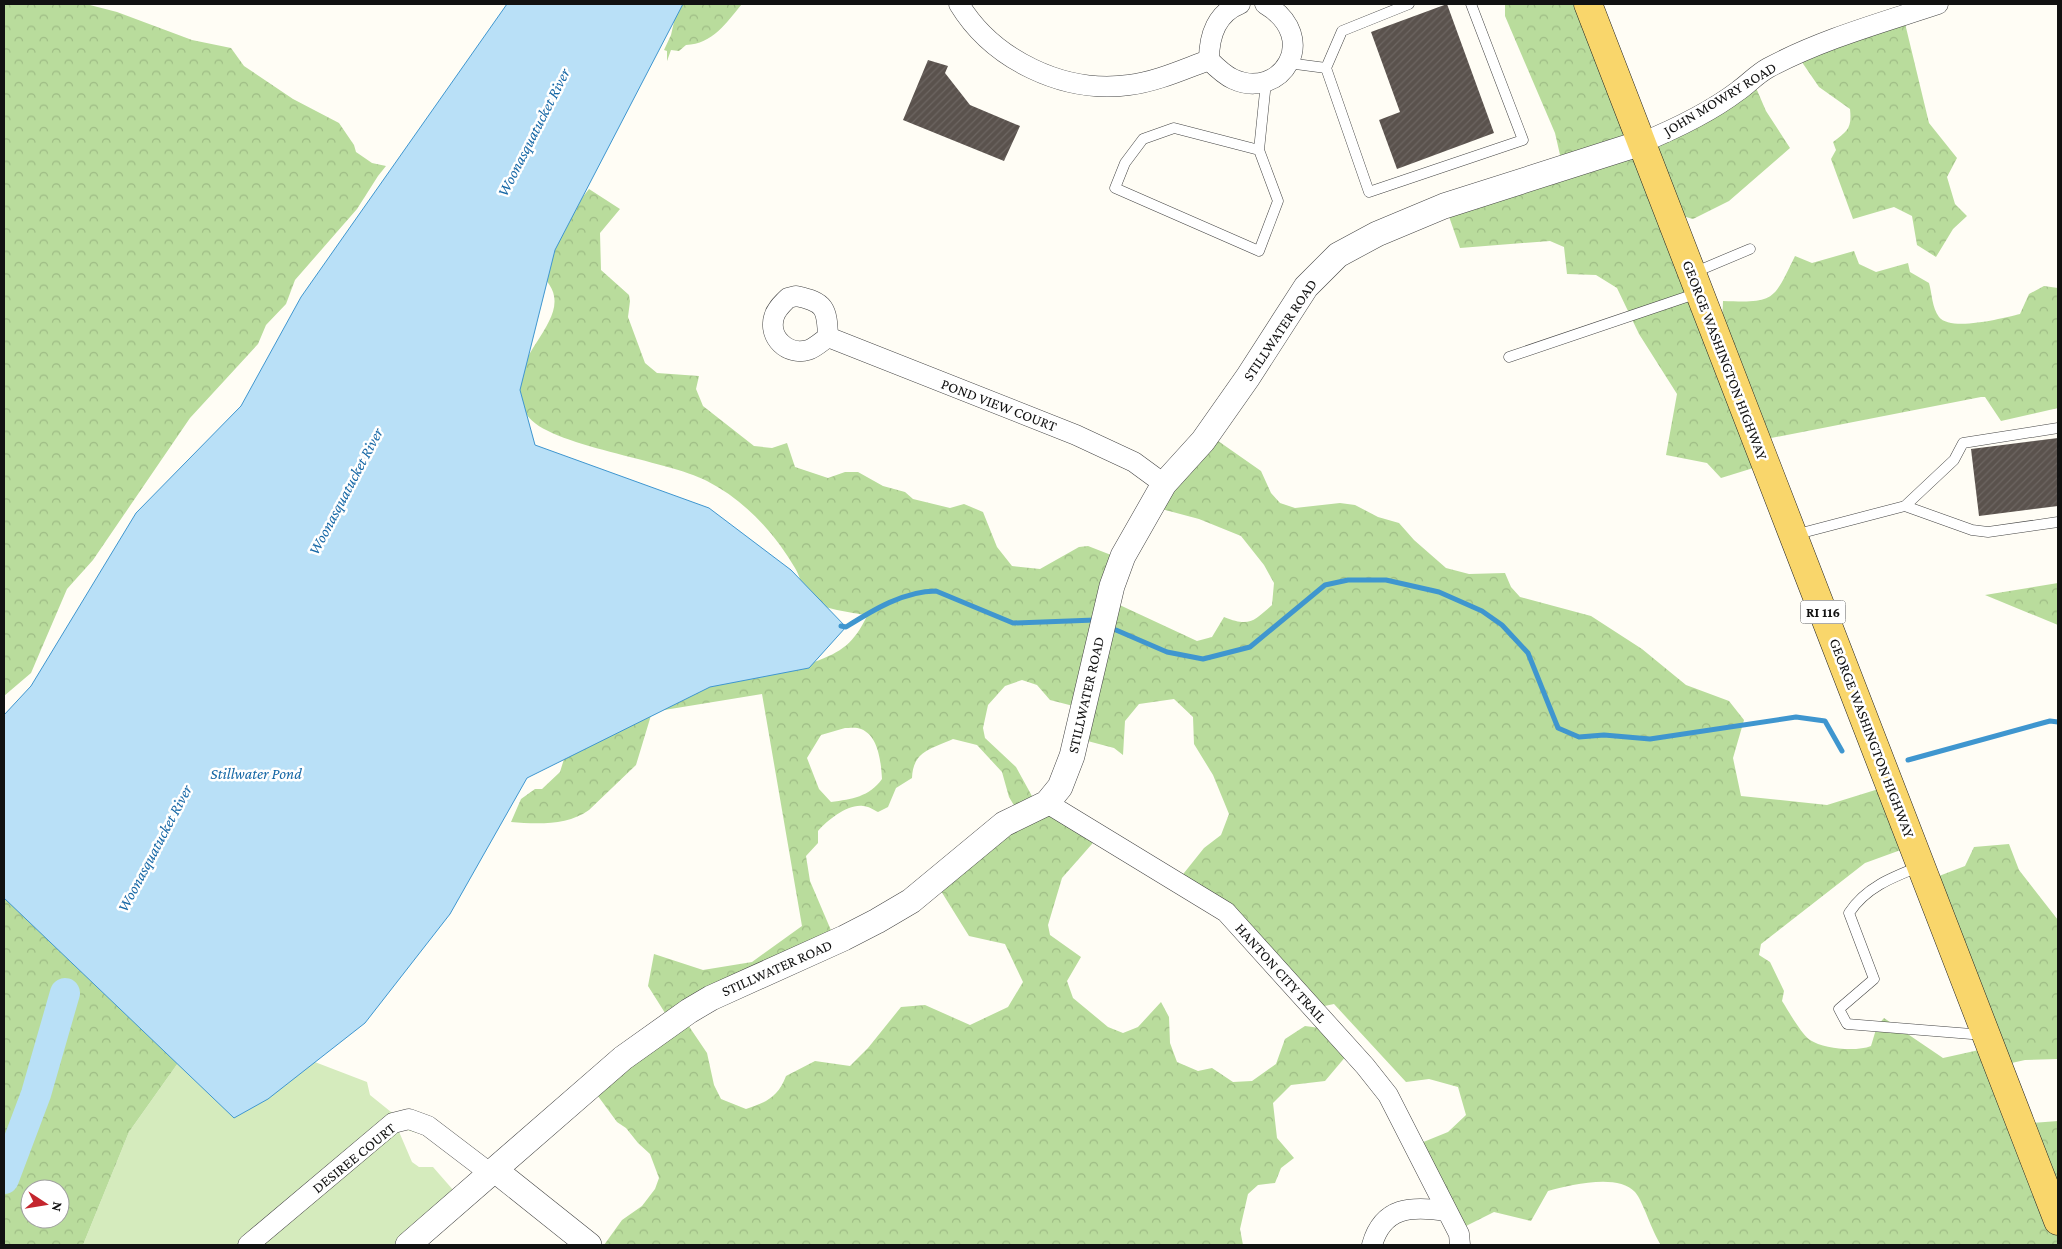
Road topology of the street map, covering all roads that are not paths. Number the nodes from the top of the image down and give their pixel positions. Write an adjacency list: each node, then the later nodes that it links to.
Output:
1 (959, 4): 8 (street)
2 (1240, 4): 8 (street)
3 (1409, 4): 10 (lane)
4 (1470, 4): 10 (lane)
5 (1588, 4): 12 (main road, GEORGE WASHINGTON HIGHWAY / RI 116)
6 (1932, 5): 12 (street, JOHN MOWRY ROAD)
7 (1274, 6): 9 (street)
8 (1209, 60): 11 (street)
9 (1288, 64): 10 (lane); 11 (street)
10 (1326, 68)
11 (1266, 82): 13 (lane)
12 (1641, 143): 15 (main road, GEORGE WASHINGTON HIGHWAY / RI 116); 19 (street, STILLWATER ROAD)
13 (1259, 150): 13 (lane)
14 (1750, 249): 15 (lane)
15 (1696, 283): 17 (lane); 22 (main road, GEORGE WASHINGTON HIGHWAY / RI 116)
16 (828, 337): 19 (street, POND VIEW COURT)
17 (1509, 358)
18 (2058, 428): 20 (lane)
19 (1164, 484): 23 (street, STILLWATER ROAD)
20 (1905, 506): 21 (lane); 22 (lane)
21 (2058, 522)
22 (1793, 535): 24 (main road, GEORGE WASHINGTON HIGHWAY / RI 116)
23 (1047, 802): 26 (street, STILLWATER ROAD); 27 (street, HANTON CITY TRAIL)
24 (1922, 866): 25 (main road, GEORGE WASHINGTON HIGHWAY / RI 116); 25 (lane)
25 (1987, 1035): 28 (main road, GEORGE WASHINGTON HIGHWAY / RI 116)
26 (493, 1172): 29 (street, DESIREE COURT); 30 (street, STILLWATER ROAD); 31 (street)
27 (1446, 1212): 32 (street); 33 (street, HANTON CITY TRAIL)
28 (2058, 1221)
29 (248, 1245)
30 (408, 1245)
31 (589, 1245)
32 (1372, 1245)
33 (1460, 1245)

